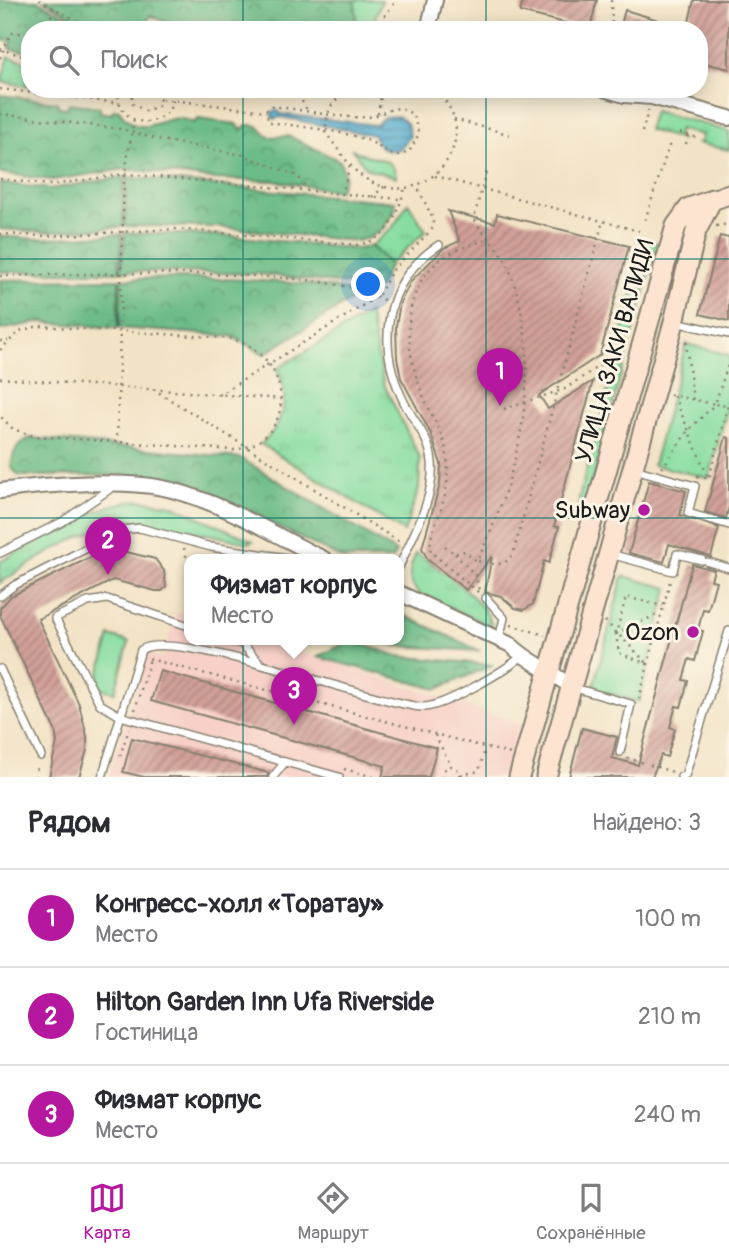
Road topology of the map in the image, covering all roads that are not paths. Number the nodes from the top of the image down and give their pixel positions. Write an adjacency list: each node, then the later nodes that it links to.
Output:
1 (435, 0): 2 (street)
2 (430, 21)
3 (649, 98): 4 (street)
4 (729, 118)
5 (720, 197): 7 (main road, УЛИЦА ЗАКИ ВАЛИДИ); 30 (main road, УЛИЦА ЗАКИ ВАЛИДИ)
6 (439, 245): 17 (lane)
7 (680, 324): 8 (lane); 9 (main road, УЛИЦА ЗАКИ ВАЛИДИ)
8 (729, 334)
9 (638, 471): 12 (lane); 14 (main road, УЛИЦА ЗАКИ ВАЛИДИ)
10 (115, 486): 11 (street); 13 (lane); 16 (street)
11 (0, 491)
12 (729, 524)
13 (0, 553)
14 (607, 553): 18 (lane); 31 (main road, УЛИЦА ЗАКИ ВАЛИДИ)
15 (260, 554): 20 (lane)
16 (313, 554)
17 (404, 555)
18 (729, 568)
19 (404, 595): 24 (street)
20 (0, 596)
21 (482, 596): 24 (lane)
22 (184, 624): 32 (lane)
23 (729, 631): 25 (lane)
24 (501, 633): 27 (street)
25 (727, 643): 36 (lane)
26 (243, 645): 28 (lane)
27 (522, 656): 28 (lane); 30 (street)
28 (260, 663): 32 (lane)
29 (0, 669): 34 (lane)
30 (550, 670): 31 (street); 40 (main road, УЛИЦА ЗАКИ ВАЛИДИ)
31 (571, 687): 33 (lane); 41 (main road, УЛИЦА ЗАКИ ВАЛИДИ)
32 (120, 716): 35 (lane); 37 (lane)
33 (622, 755)
34 (41, 756)
35 (285, 762): 38 (lane); 39 (lane)
36 (683, 776)
37 (102, 777)
38 (273, 777)
39 (339, 777)
40 (519, 777)
41 (546, 777)

